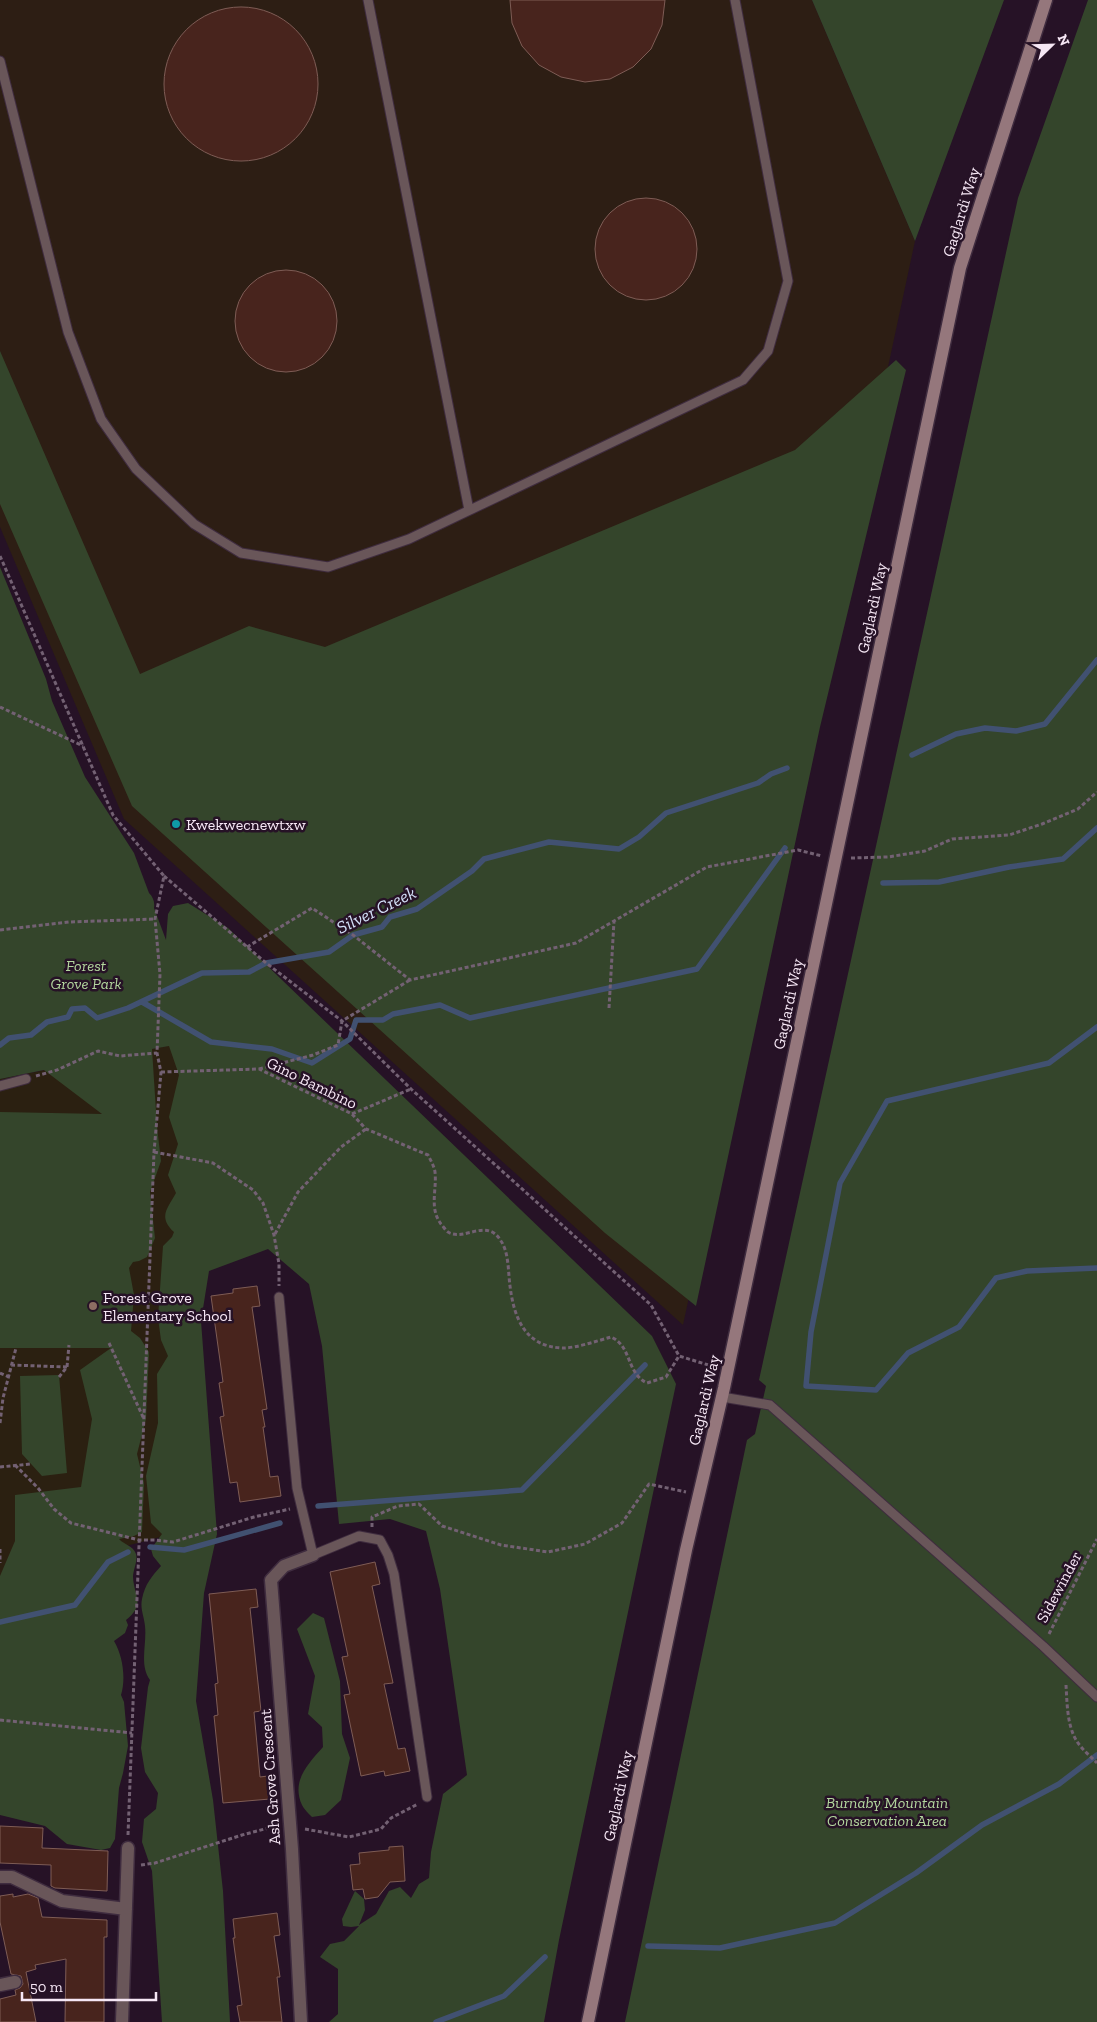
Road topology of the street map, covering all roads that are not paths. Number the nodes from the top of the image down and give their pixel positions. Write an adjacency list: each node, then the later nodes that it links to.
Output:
1 (368, 0): 5 (lane)
2 (735, 0): 5 (lane)
3 (1046, 0): 9 (main road, Gaglardi Way)
4 (0, 61): 5 (lane)
5 (469, 510)
6 (26, 1079): 7 (lane)
7 (0, 1086)
8 (279, 1297): 10 (lane)
9 (722, 1397): 11 (lane); 20 (main road, Gaglardi Way)
10 (312, 1555): 12 (lane, Ash Grove Crescent); 19 (street, Ash Grove Crescent)
11 (1097, 1697)
12 (427, 1797)
13 (128, 1848): 15 (street)
14 (0, 1877): 15 (street)
15 (126, 1909): 18 (street)
16 (15, 1982): 17 (street)
17 (0, 1985)
18 (122, 2022)
19 (301, 2022)
20 (588, 2022)

